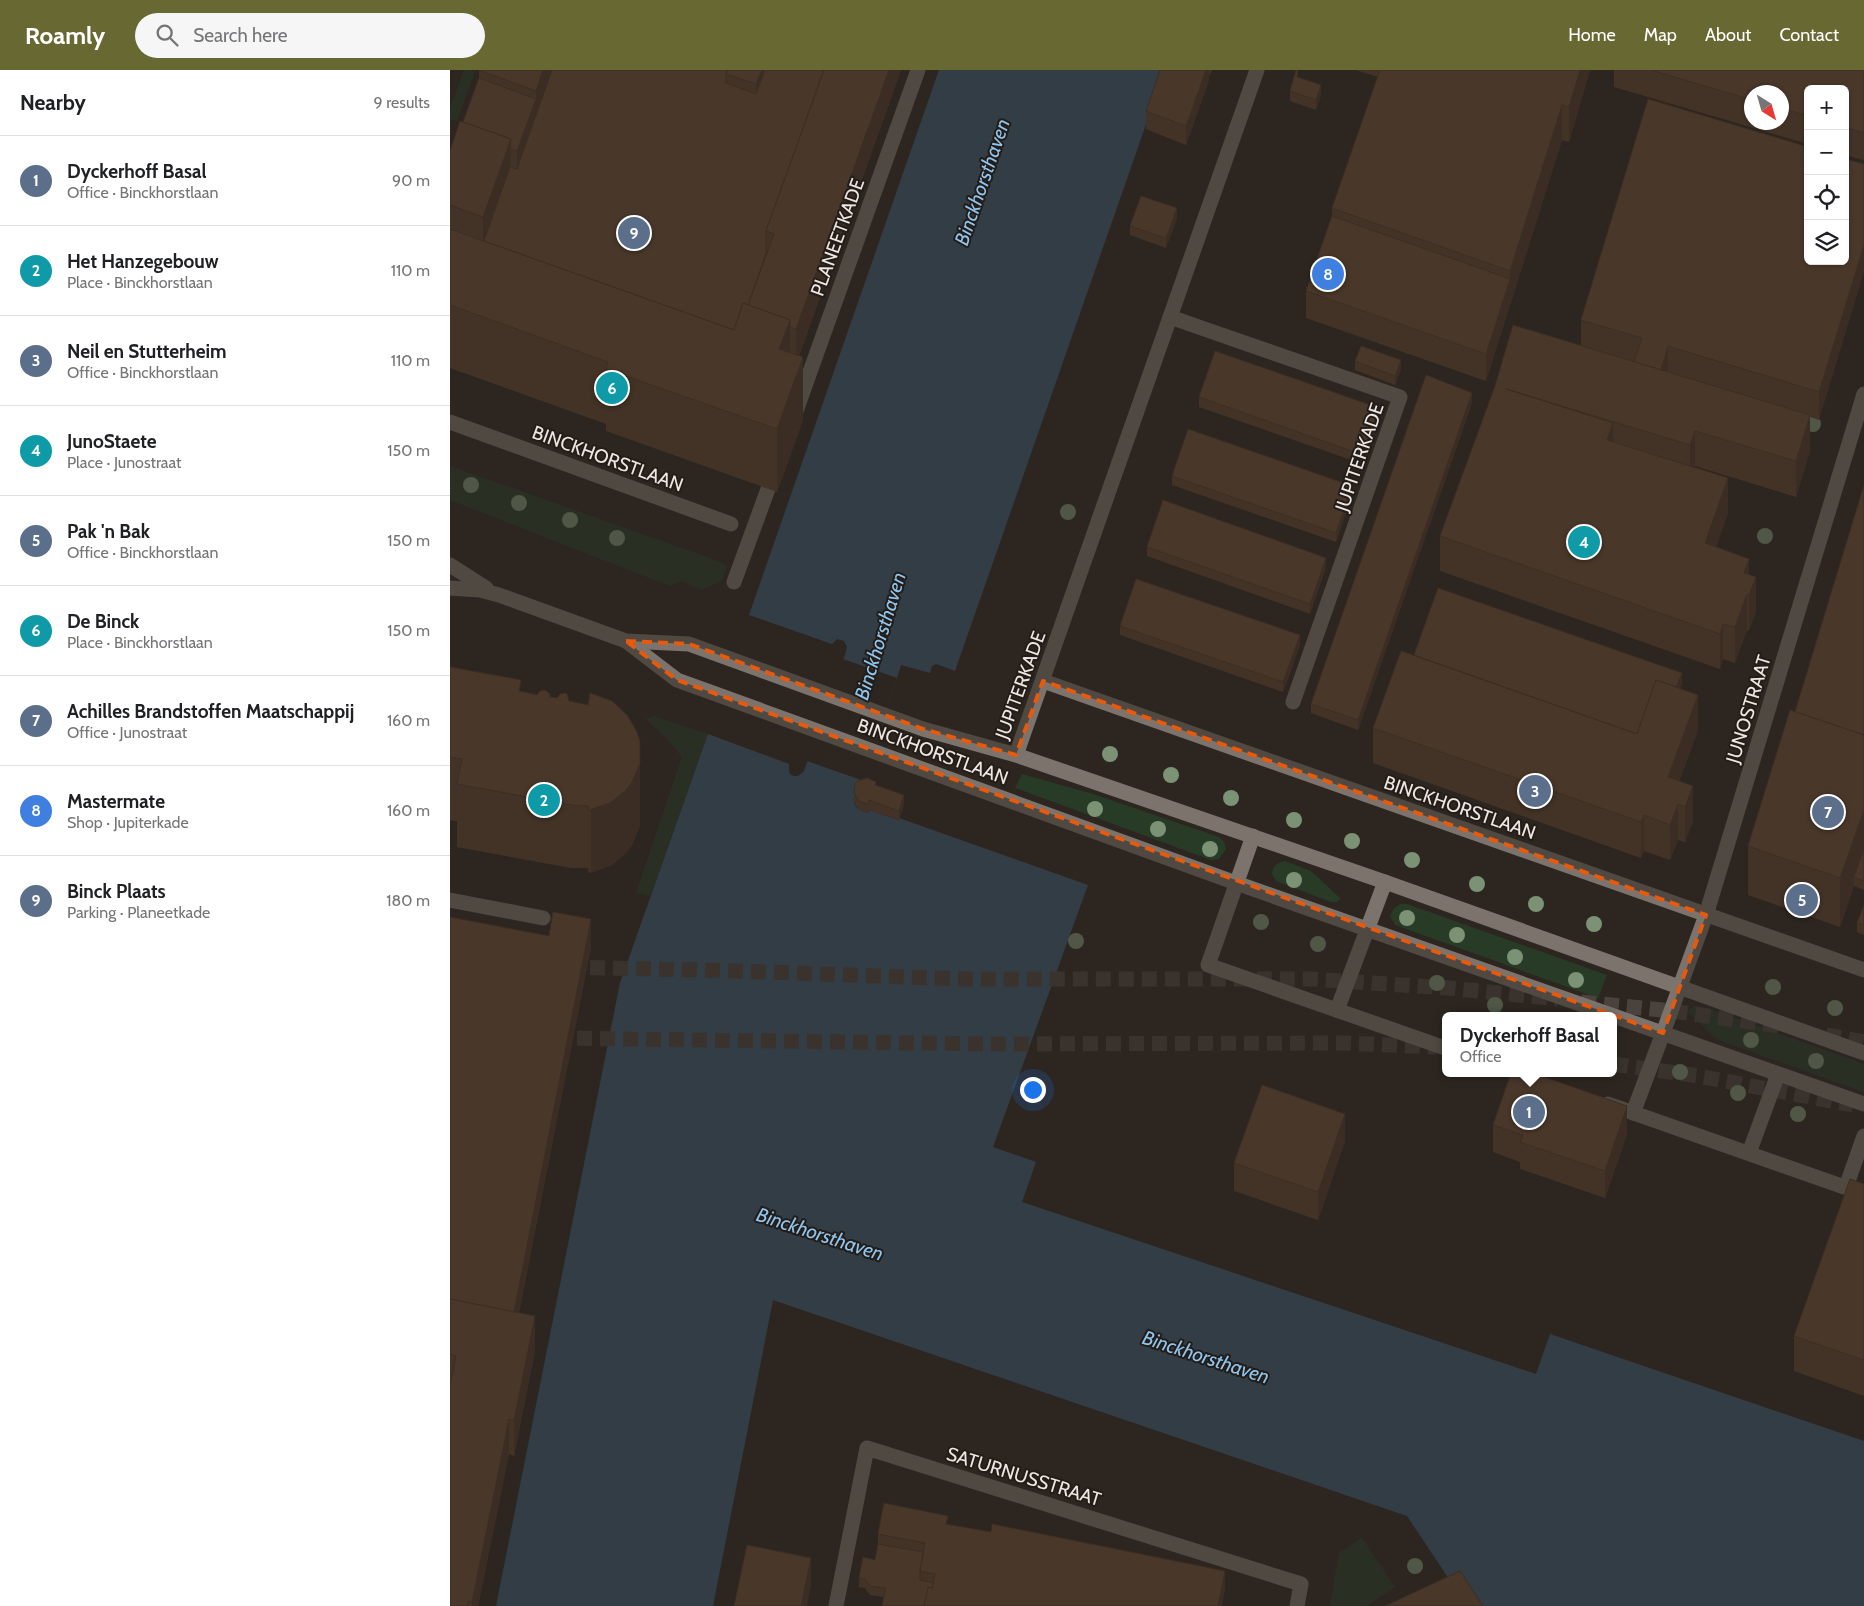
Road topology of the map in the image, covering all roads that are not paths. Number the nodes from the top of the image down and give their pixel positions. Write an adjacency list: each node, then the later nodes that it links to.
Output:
1 (918, 70): 5 (street, PLANEETKADE)
2 (1257, 70): 3 (street, JUPITERKADE)
3 (1170, 317): 14 (street, JUPITERKADE); 15 (street, JUPITERKADE)
4 (1864, 394): 21 (street, JUNOSTRAAT)
5 (794, 417)
6 (450, 422): 8 (street, BINCKHORSTLAAN)
7 (768, 489): 8 (street)
8 (752, 532): 10 (street)
9 (450, 565): 12 (street, BINCKHORSTLAAN)
10 (734, 582)
11 (450, 588): 12 (street, BINCKHORSTLAAN)
12 (499, 595): 13 (street, BINCKHORSTLAAN)
13 (626, 640): 16 (street, BINCKHORSTLAAN); 19 (street, BINCKHORSTLAAN)
14 (1043, 681): 16 (street, JUPITERKADE); 21 (street, BINCKHORSTLAAN)
15 (1293, 702)
16 (1016, 755): 17 (street, BINCKHORSTLAAN)
17 (1252, 836): 18 (street, BINCKHORSTLAAN); 19 (street)
18 (1385, 882): 23 (street); 25 (street, BINCKHORSTLAAN)
19 (1236, 883): 23 (street, BINCKHORSTLAAN); 26 (street)
20 (450, 900): 22 (street)
21 (1706, 915): 24 (street, BINCKHORSTLAAN); 25 (street, JUNOSTRAAT)
22 (543, 918)
23 (1367, 928): 26 (street); 27 (street, BINCKHORSTLAAN)
24 (1864, 970)
25 (1679, 988): 29 (street, JUNOSTRAAT); 31 (street, BINCKHORSTLAAN)
26 (1337, 1010): 30 (street)
27 (1604, 1012)
28 (1617, 1017): 29 (street, BINCKHORSTLAAN)
29 (1663, 1033): 32 (street, BINCKHORSTLAAN); 35 (street)
30 (1442, 1047)
31 (1864, 1053)
32 (1778, 1074): 34 (street, BINCKHORSTLAAN); 37 (street)
33 (1595, 1100): 35 (street)
34 (1864, 1104)
35 (1633, 1113): 37 (street)
36 (1864, 1136): 38 (street)
37 (1749, 1153): 38 (street)
38 (1846, 1187): 39 (street)
39 (1864, 1194)
40 (836, 1606): 41 (street, SATURNUSSTRAAT)
41 (1297, 1606)

